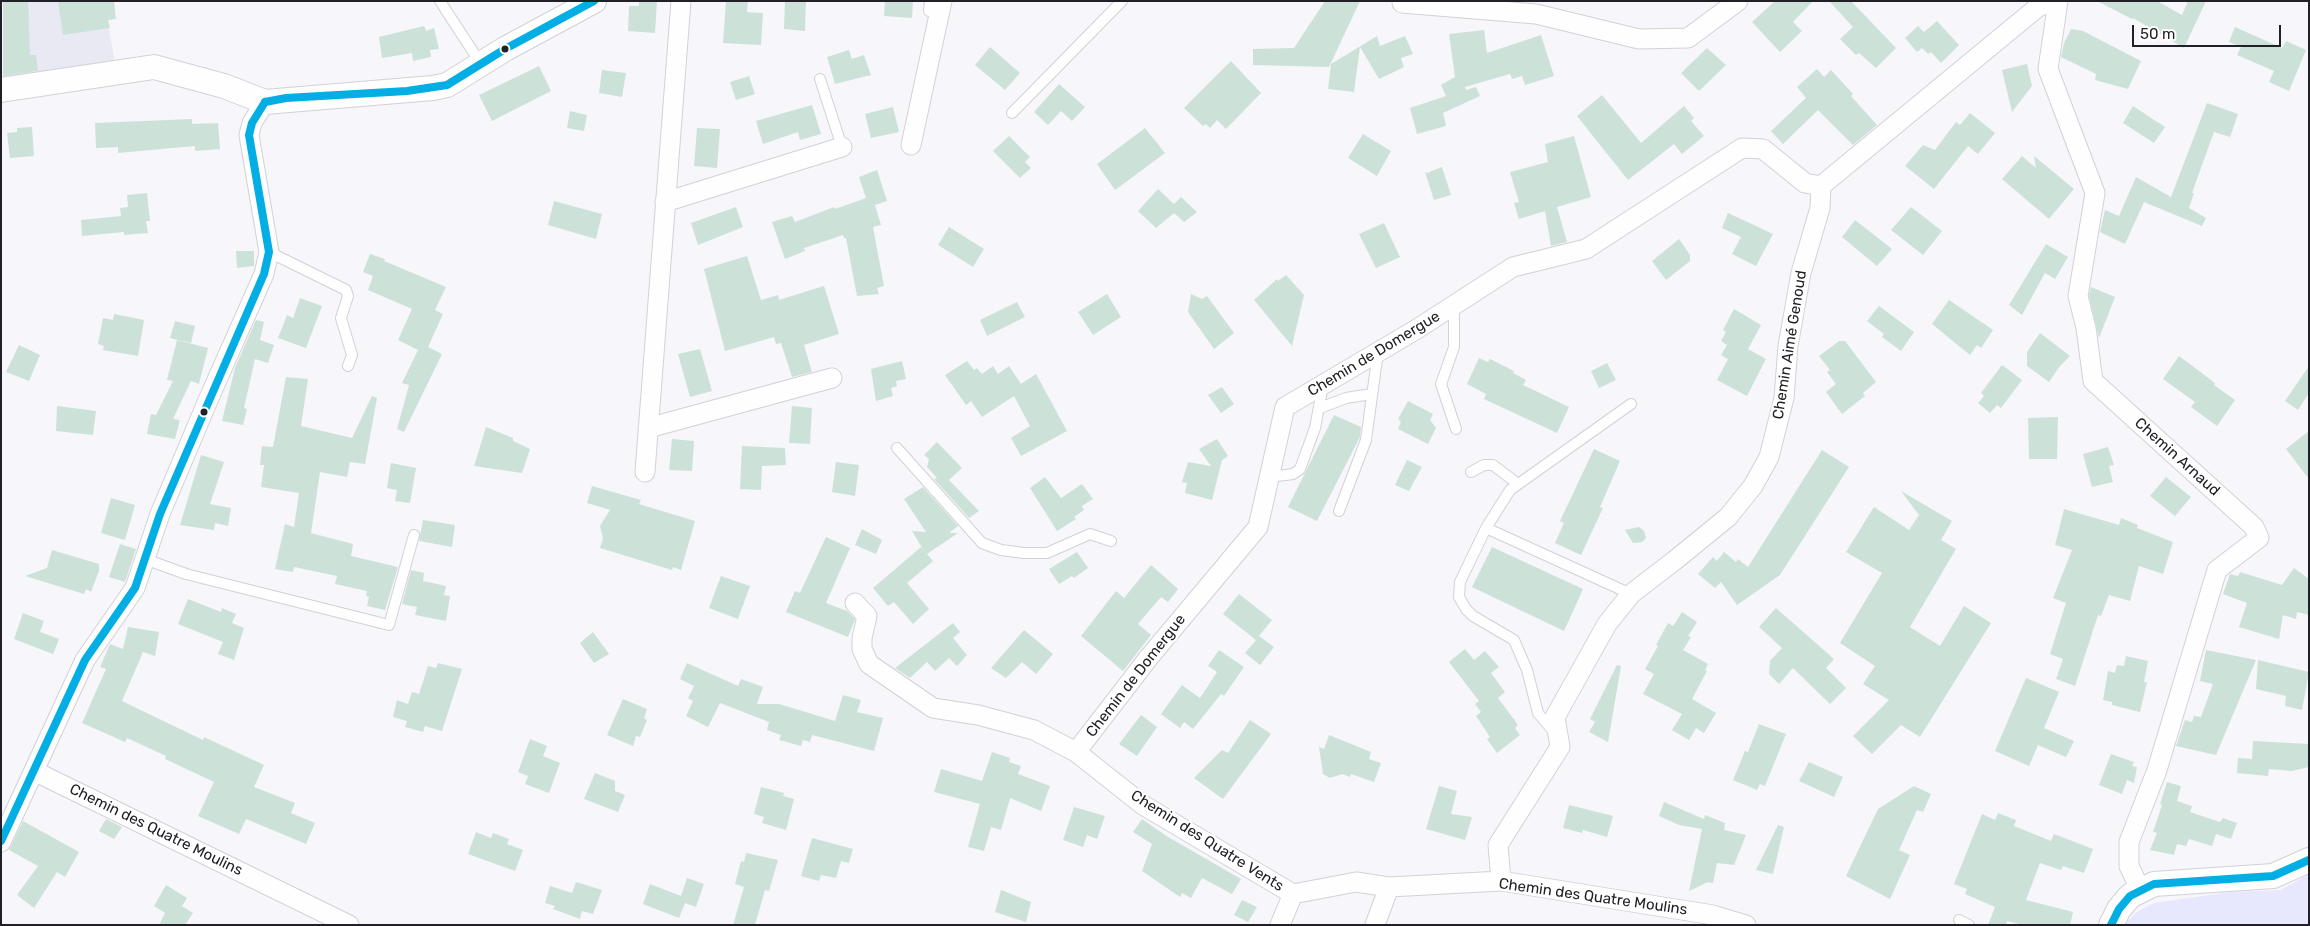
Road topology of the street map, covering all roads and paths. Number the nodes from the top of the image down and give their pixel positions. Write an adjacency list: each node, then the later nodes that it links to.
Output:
1 (440, 1): 10 (lane)
2 (594, 1): 10 (street)
3 (680, 1): 18 (street)
4 (1122, 1): 14 (lane)
5 (1402, 1): 6 (street)
6 (1738, 1)
7 (2051, 1): 17 (street)
8 (2058, 1): 49 (street, Chemin Arnaud)
9 (934, 4): 15 (street)
10 (481, 65): 13 (street)
11 (820, 79): 16 (lane)
12 (1, 90): 13 (street)
13 (265, 102): 19 (street)
14 (1012, 113)
15 (911, 145)
16 (842, 147): 18 (street)
17 (1821, 186): 20 (street, Chemin de Domergue); 40 (street, Chemin Aimé Genoud)
18 (666, 202): 28 (street)
19 (269, 252): 22 (lane); 39 (street)
20 (1454, 305): 21 (street, Chemin de Domergue); 29 (lane)
21 (1378, 352): 24 (street, Chemin de Domergue); 25 (lane)
22 (348, 366)
23 (832, 378): 28 (street)
24 (1323, 385): 27 (lane); 33 (street, Chemin de Domergue)
25 (1372, 394): 27 (lane); 35 (lane)
26 (1630, 404): 34 (lane)
27 (1320, 408): 33 (lane)
28 (648, 428): 31 (street)
29 (1456, 429)
30 (897, 448): 38 (lane)
31 (645, 472)
32 (1471, 472): 34 (lane)
33 (1269, 477): 43 (street, Chemin de Domergue)
34 (1518, 484): 36 (lane)
35 (1338, 511)
36 (1486, 528): 40 (lane); 42 (lane)
37 (414, 535): 39 (lane)
38 (1111, 541)
39 (145, 560): 44 (street)
40 (1630, 594): 42 (street, Chemin Aimé Genoud)
41 (855, 603): 43 (street, Chemin des Quatre Vents)
42 (1558, 737): 47 (street, Chemin Aimé Genoud)
43 (1076, 752): 50 (street, Chemin des Quatre Vents)
44 (34, 770): 45 (street); 51 (street, Chemin des Quatre Moulins)
45 (1, 842)
46 (2309, 860): 49 (street)
47 (1501, 881): 48 (street, Chemin des Quatre Moulins); 54 (street, Chemin des Quatre Moulins)
48 (1388, 887): 50 (street, Chemin des Quatre Moulins); 53 (street)
49 (2140, 889): 55 (street)
50 (1292, 894): 52 (street)
51 (349, 925)
52 (1280, 925)
53 (1375, 925)
54 (1746, 925)
55 (2112, 925)

